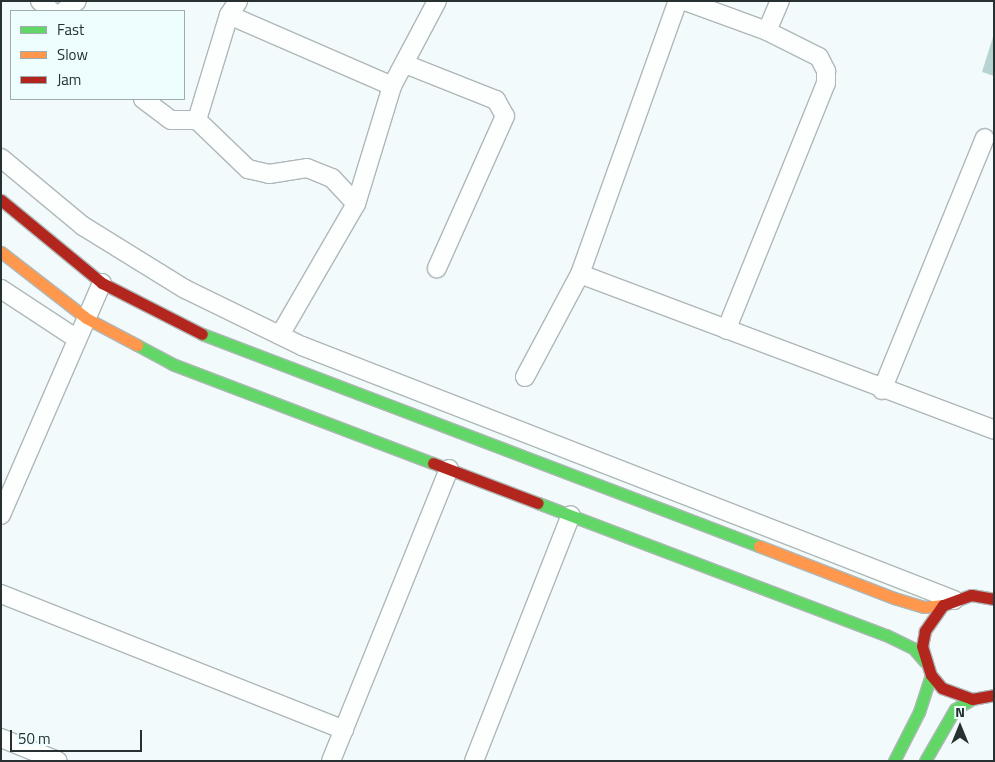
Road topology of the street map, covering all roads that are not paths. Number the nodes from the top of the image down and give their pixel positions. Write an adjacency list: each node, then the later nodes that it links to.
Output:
1 (40, 1): 8 (street)
2 (77, 1): 9 (street)
3 (437, 1): 11 (street)
4 (678, 1): 21 (street)
5 (685, 1): 10 (street)
6 (780, 1): 10 (street)
7 (234, 8): 12 (street); 14 (street)
8 (50, 10)
9 (65, 10)
10 (767, 31): 25 (street)
11 (405, 64): 12 (street); 20 (street)
12 (392, 86): 18 (street)
13 (144, 100): 14 (street)
14 (197, 120): 18 (street)
15 (984, 138): 29 (street)
16 (1, 158): 26 (street)
17 (1, 200): 22 (main road)
18 (356, 204): 26 (street)
19 (1, 252): 24 (main road)
20 (438, 268)
21 (580, 274): 25 (street); 28 (street)
22 (102, 283): 24 (street); 36 (main road)
23 (1, 289): 27 (street)
24 (86, 318): 27 (street); 31 (main road)
25 (726, 330): 29 (street)
26 (280, 335): 36 (street)
27 (77, 339): 32 (street)
28 (525, 377)
29 (882, 390): 30 (street)
30 (994, 430)
31 (449, 469): 33 (main road); 41 (street)
32 (1, 515)
33 (571, 515): 37 (main road); 45 (street)
34 (1, 594): 41 (street)
35 (994, 599): 36 (main road)
36 (949, 603): 37 (main road)
37 (925, 662): 38 (main road)
38 (931, 675): 40 (main road); 46 (main road)
39 (994, 695): 40 (main road)
40 (972, 699): 47 (main road)
41 (344, 730): 44 (street)
42 (1, 738): 43 (street)
43 (58, 761)
44 (331, 761)
45 (474, 761)
46 (894, 761)
47 (925, 761)

